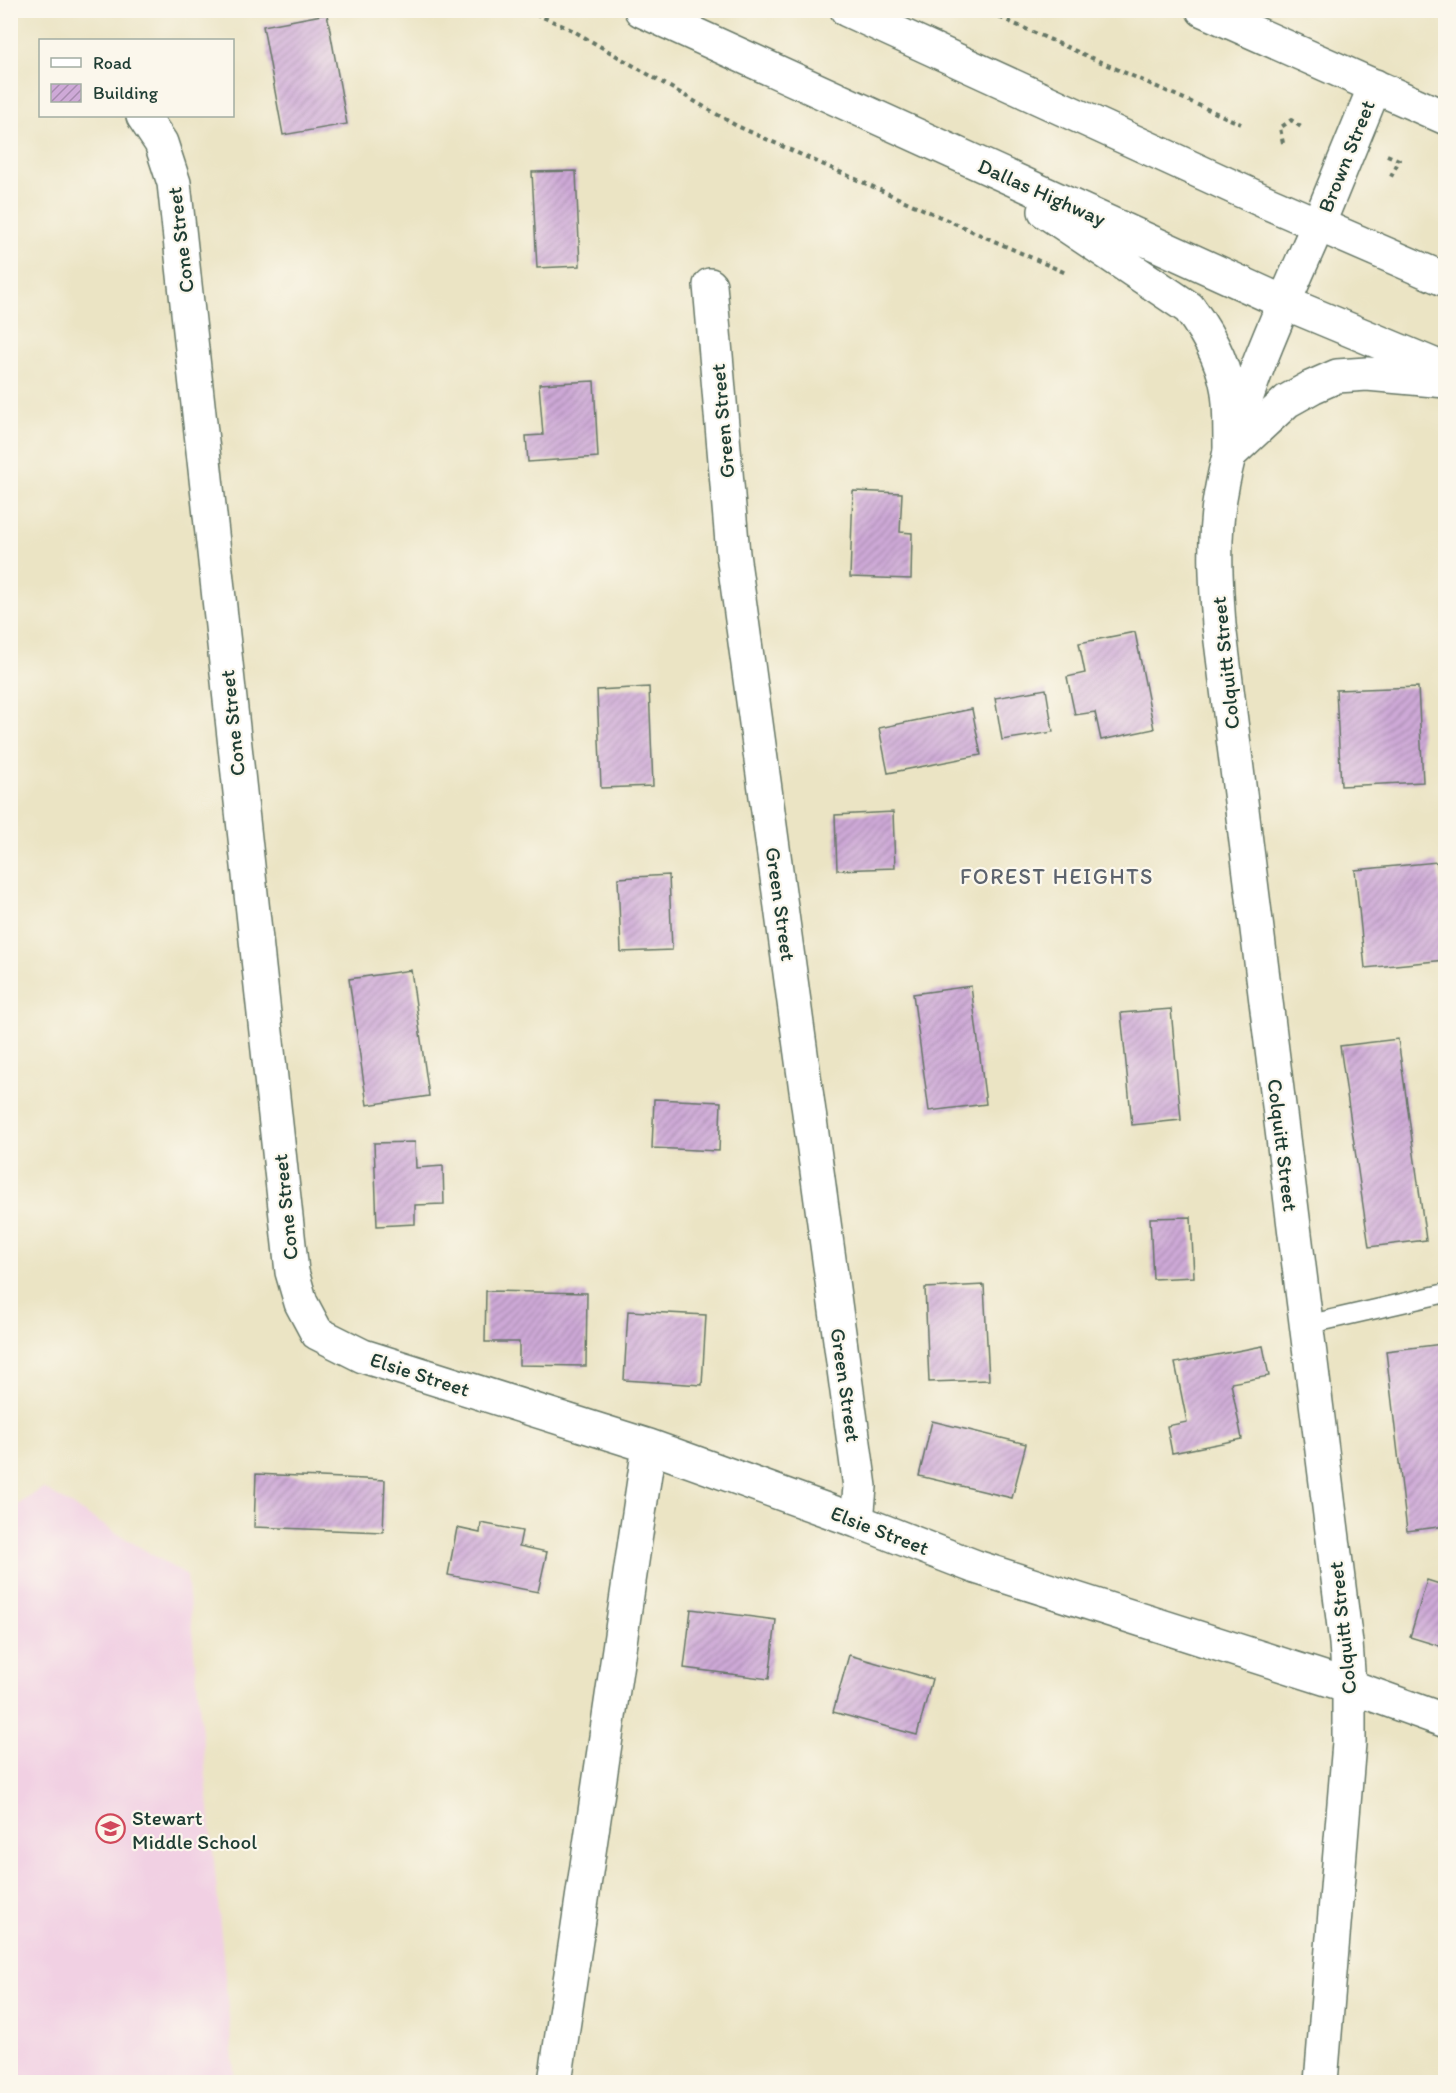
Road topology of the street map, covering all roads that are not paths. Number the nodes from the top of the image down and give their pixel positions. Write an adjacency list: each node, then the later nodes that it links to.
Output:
1 (641, 10): 7 (street, Dallas Highway)
2 (847, 10): 8 (street)
3 (1203, 10): 4 (street, Brown Street)
4 (1375, 86): 6 (street, Brown Street); 8 (street, Brown Street)
5 (144, 117): 17 (street, Cone Street)
6 (1446, 118)
7 (966, 158): 11 (street, Dallas Highway); 14 (street)
8 (1318, 225): 9 (street); 11 (street, Colquitt Street)
9 (1446, 280)
10 (710, 285): 19 (street, Green Street)
11 (1283, 302): 12 (street, Dallas Highway); 14 (street, Colquitt Street)
12 (1446, 370)
13 (1446, 381): 14 (street)
14 (1230, 454): 16 (street, Colquitt Street)
15 (1446, 1293): 16 (lane)
16 (1306, 1325): 20 (street, Colquitt Street)
17 (317, 1333): 18 (street, Elsie Street)
18 (649, 1446): 19 (street, Elsie Street); 22 (street)
19 (857, 1521): 20 (street, Elsie Street)
20 (1349, 1686): 21 (street, Elsie Street); 23 (street, Colquitt Street)
21 (1446, 1721)
22 (555, 2082)
23 (1321, 2082)

